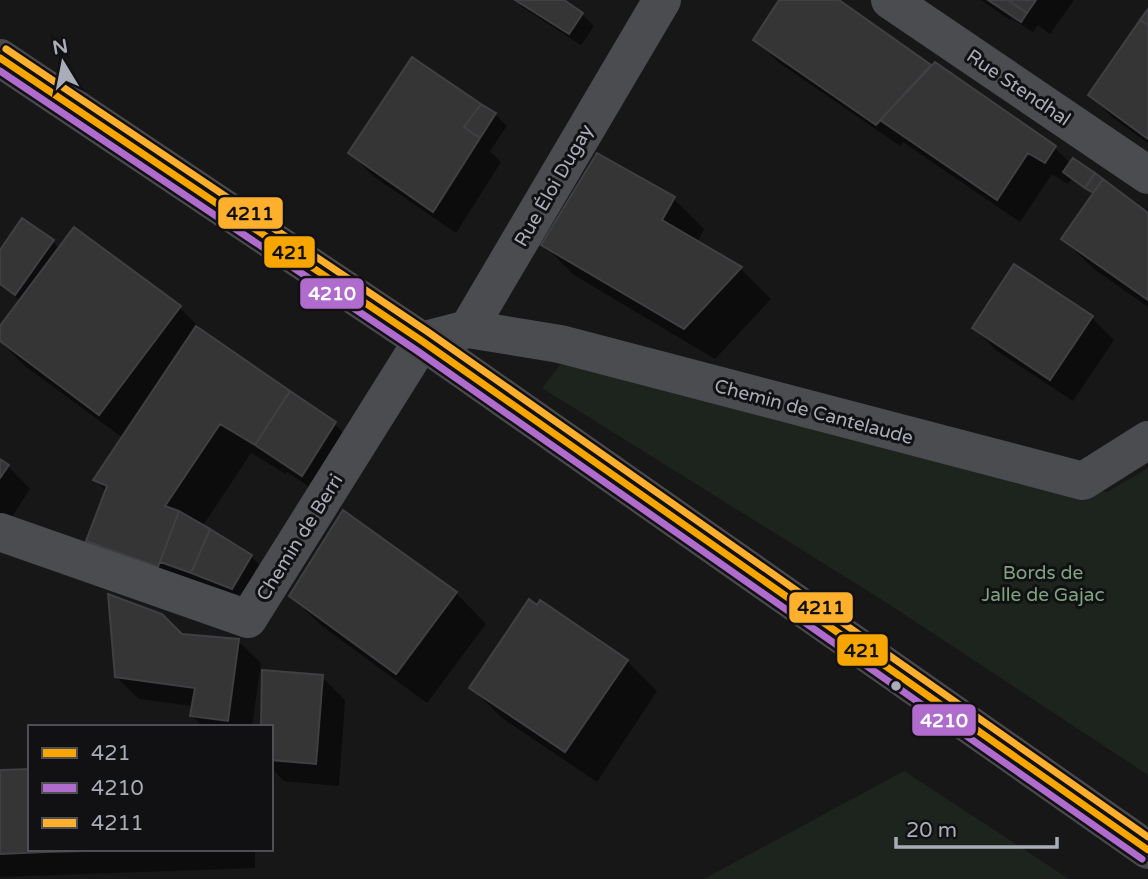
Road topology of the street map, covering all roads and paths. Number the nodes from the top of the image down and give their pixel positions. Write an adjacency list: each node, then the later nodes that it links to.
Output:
1 (662, 0): 5 (street, Rue Éloi Dugay)
2 (890, 0): 4 (street, Rue Stendhal)
3 (0, 58): 6 (main road)
4 (1148, 175)
5 (468, 329): 6 (street); 7 (street, Chemin de Cantelaude)
6 (422, 341): 8 (street, Chemin de Berri); 9 (main road)
7 (1148, 440)
8 (0, 532)
9 (1148, 850)

